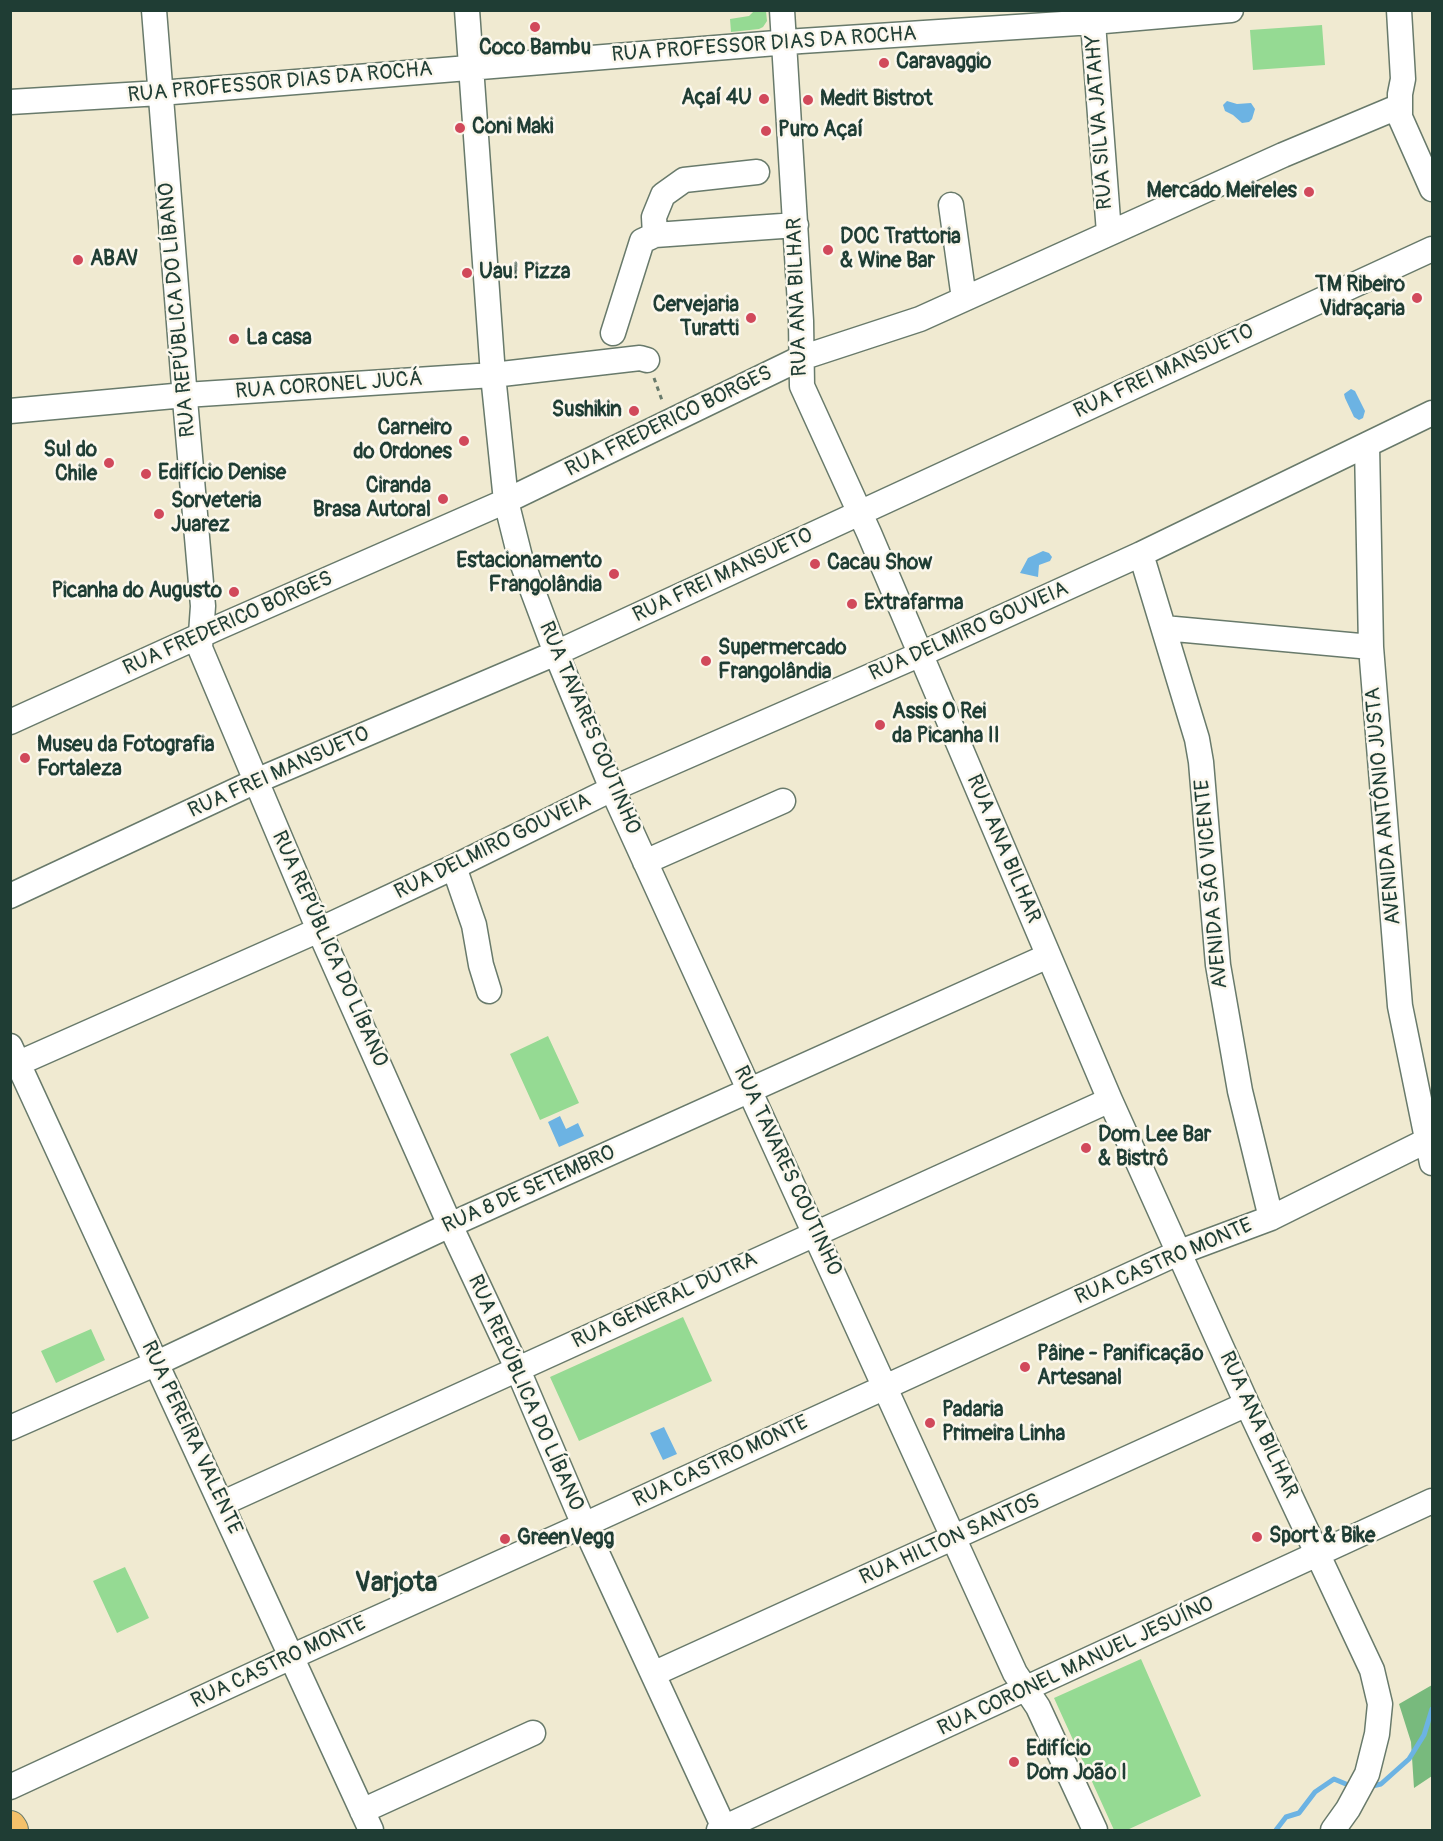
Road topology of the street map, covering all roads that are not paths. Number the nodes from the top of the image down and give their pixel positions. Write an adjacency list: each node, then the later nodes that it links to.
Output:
1 (154, 10): 9 (street, RUA REPÚBLICA DO LÍBANO)
2 (467, 10): 8 (street, RUA TAVARES COUTINHO)
3 (782, 10): 7 (street, RUA ANA BILHAR)
4 (1231, 10): 6 (street, RUA PROFESSOR DIAS DA ROCHA)
5 (1399, 10): 11 (street)
6 (1092, 16): 7 (street, RUA PROFESSOR DIAS DA ROCHA); 16 (street, RUA SILVA JATAHY)
7 (785, 43): 8 (street, RUA PROFESSOR DIAS DA ROCHA); 15 (street, RUA ANA BILHAR)
8 (471, 67): 9 (street, RUA PROFESSOR DIAS DA ROCHA); 23 (street, RUA TAVARES COUTINHO)
9 (160, 93): 10 (street, RUA PROFESSOR DIAS DA ROCHA); 24 (street, RUA REPÚBLICA DO LÍBANO)
10 (10, 102)
11 (1400, 106): 13 (street); 16 (street, RUA FREDERICO BORGES)
12 (757, 172): 17 (street)
13 (1432, 189)
14 (951, 205): 19 (street)
15 (796, 225): 17 (street); 21 (street, RUA ANA BILHAR)
16 (1109, 233): 19 (street, RUA FREDERICO BORGES)
17 (655, 235): 20 (street)
18 (1432, 249): 29 (street, RUA FREI MANSUETO)
19 (964, 299): 21 (street, RUA FREDERICO BORGES)
20 (613, 333)
21 (801, 358): 28 (street, RUA FREDERICO BORGES); 29 (street, RUA ANA BILHAR)
22 (647, 360): 23 (street, RUA CORONEL JUCÁ)
23 (493, 375): 24 (street, RUA CORONEL JUCÁ); 28 (street, RUA TAVARES COUTINHO)
24 (185, 395): 25 (street, RUA CORONEL JUCÁ); 32 (street, RUA REPÚBLICA DO LÍBANO)
25 (10, 411)
26 (1432, 413): 27 (street, RUA DELMIRO GOUVEIA)
27 (1367, 445): 30 (street, RUA DELMIRO GOUVEIA); 33 (street, AVENIDA ANTÔNIO JUSTA)
28 (506, 501): 32 (street, RUA FREDERICO BORGES); 34 (street, RUA TAVARES COUTINHO)
29 (860, 513): 34 (street, RUA FREI MANSUETO); 35 (street, RUA ANA BILHAR)
30 (1141, 554): 31 (street, AVENIDA SÃO VICENTE); 35 (street, RUA DELMIRO GOUVEIA)
31 (1164, 628): 33 (street); 50 (street, AVENIDA SÃO VICENTE)
32 (200, 636): 36 (street, RUA FREDERICO BORGES); 37 (street, RUA REPÚBLICA DO LÍBANO)
33 (1371, 647): 49 (street, AVENIDA ANTÔNIO JUSTA)
34 (556, 653): 37 (street, RUA FREI MANSUETO); 38 (street, RUA TAVARES COUTINHO)
35 (921, 654): 38 (street, RUA DELMIRO GOUVEIA); 44 (street, RUA ANA BILHAR)
36 (10, 722)
37 (256, 781): 42 (street, RUA FREI MANSUETO); 43 (street, RUA REPÚBLICA DO LÍBANO)
38 (612, 789): 40 (street, RUA TAVARES COUTINHO); 41 (street, RUA DELMIRO GOUVEIA)
39 (783, 801): 40 (street)
40 (645, 862): 47 (street, RUA TAVARES COUTINHO)
41 (454, 867): 43 (street, RUA DELMIRO GOUVEIA); 45 (street)
42 (10, 896)
43 (319, 930): 46 (street, RUA DELMIRO GOUVEIA); 51 (street, RUA REPÚBLICA DO LÍBANO)
44 (1048, 956): 47 (street, RUA 8 DE SETEMBRO); 48 (street, RUA ANA BILHAR)
45 (489, 991)
46 (13, 1059): 54 (street, RUA PEREIRA VALENTE)
47 (750, 1091): 51 (street, RUA 8 DE SETEMBRO); 52 (street, RUA TAVARES COUTINHO)
48 (1110, 1100): 52 (street, RUA GENERAL DUTRA); 53 (street, RUA ANA BILHAR)
49 (1431, 1148): 50 (street, RUA CASTRO MONTE)
50 (1271, 1218): 53 (street, RUA CASTRO MONTE)
51 (450, 1225): 54 (street, RUA 8 DE SETEMBRO); 55 (street, RUA REPÚBLICA DO LÍBANO)
52 (816, 1232): 55 (street, RUA GENERAL DUTRA); 56 (street, RUA TAVARES COUTINHO)
53 (1180, 1252): 56 (street, RUA CASTRO MONTE); 57 (street, RUA ANA BILHAR)
54 (157, 1363): 58 (street, RUA 8 DE SETEMBRO); 60 (street, RUA PEREIRA VALENTE)
55 (518, 1370): 60 (street, RUA GENERAL DUTRA); 61 (street, RUA REPÚBLICA DO LÍBANO)
56 (886, 1386): 61 (street, RUA CASTRO MONTE); 62 (street, RUA TAVARES COUTINHO)
57 (1247, 1404): 62 (street, RUA HILTON SANTOS); 63 (street, RUA ANA BILHAR)
58 (10, 1428)
59 (1432, 1501): 63 (street, RUA CORONEL MANUEL JESUÍNO)
60 (221, 1504): 64 (street, RUA PEREIRA VALENTE)
61 (584, 1525): 64 (street, RUA CASTRO MONTE); 65 (street, RUA REPÚBLICA DO LÍBANO)
62 (955, 1538): 65 (street, RUA HILTON SANTOS); 66 (street, RUA TAVARES COUTINHO)
63 (1319, 1554): 66 (street, RUA CORONEL MANUEL JESUÍNO); 72 (street, RUA ANA BILHAR)
64 (291, 1657): 68 (street, RUA CASTRO MONTE); 69 (street, RUA PEREIRA VALENTE)
65 (652, 1674): 70 (street, RUA REPÚBLICA DO LÍBANO)
66 (1027, 1689): 70 (street, RUA CORONEL MANUEL JESUÍNO); 71 (street, RUA TAVARES COUTINHO)
67 (533, 1733): 69 (street)
68 (10, 1787)
69 (366, 1821)
70 (722, 1830)
71 (1095, 1830)
72 (1333, 1830)

